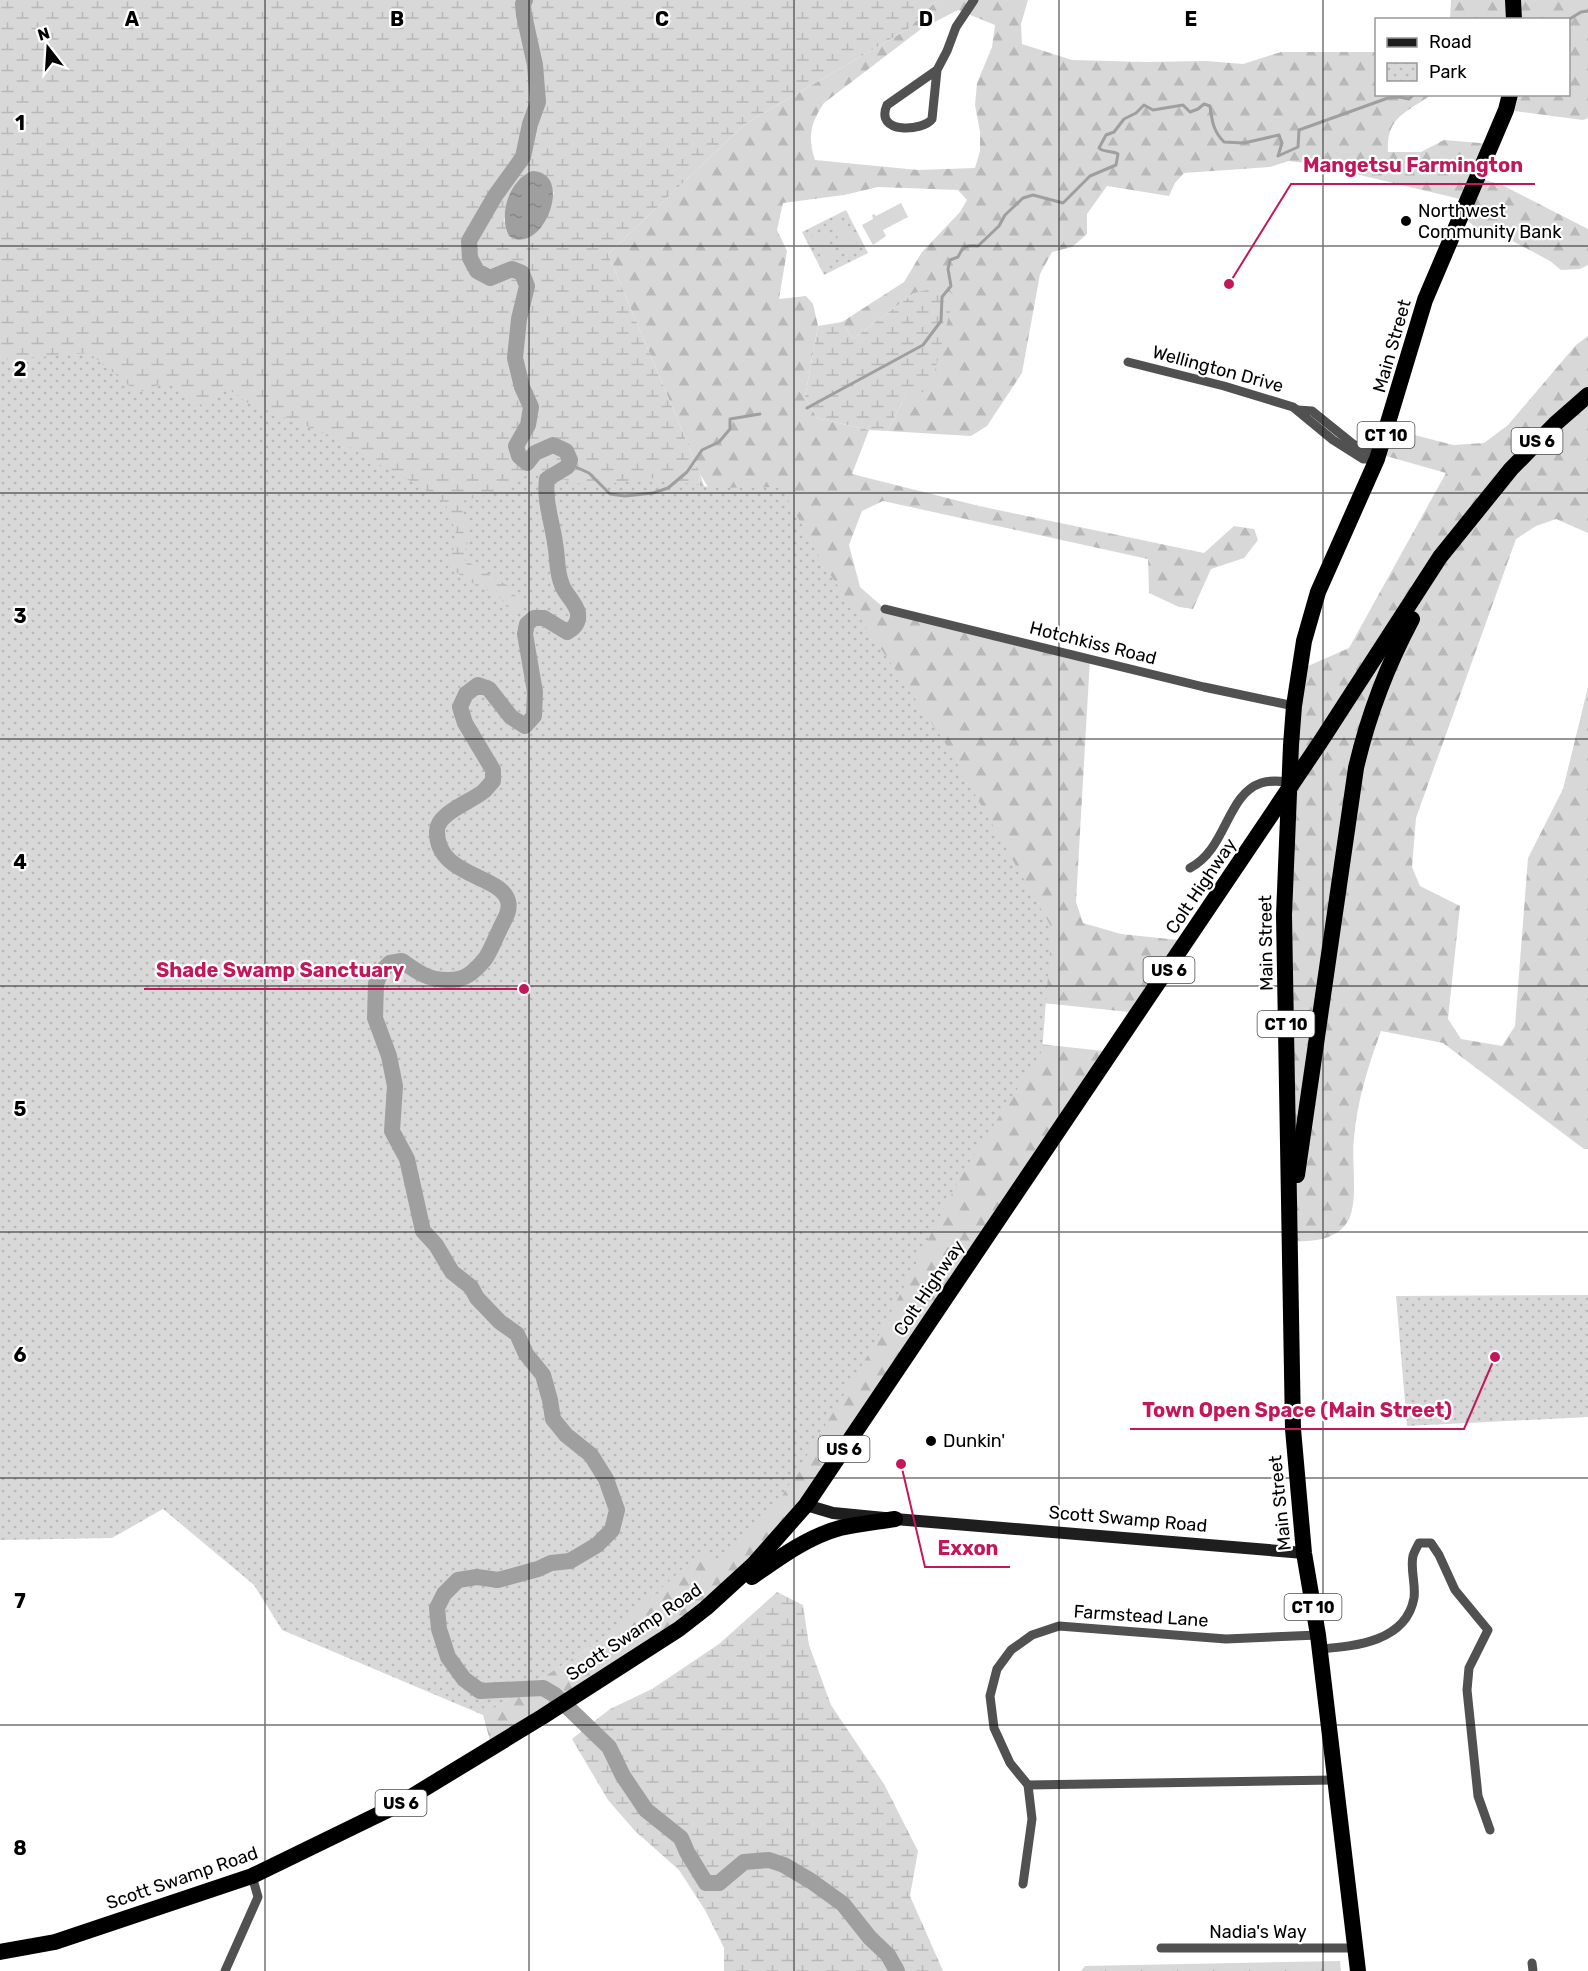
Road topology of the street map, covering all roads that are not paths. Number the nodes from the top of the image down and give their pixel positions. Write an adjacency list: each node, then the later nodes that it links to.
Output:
1 (974, 0): 4 (street)
2 (1513, 0): 3 (highway)
3 (1514, 18)
4 (937, 70): 4 (street)
5 (1510, 96): 8 (highway, Main Street / CT 10)
6 (1128, 362): 8 (street, Wellington Drive)
7 (1588, 395): 9 (highway, Colt Highway / US 6)
8 (1377, 459): 11 (highway, Main Street / CT 10)
9 (1491, 492): 14 (highway); 15 (highway, Colt Highway / US 6)
10 (885, 609): 11 (street, Hotchkiss Road)
11 (1294, 706): 12 (highway, Main Street / CT 10)
12 (1288, 782): 13 (street); 14 (highway, Main Street / CT 10)
13 (1190, 868)
14 (1290, 1241): 17 (highway, Main Street / CT 10)
15 (806, 1505): 16 (main road, Scott Swamp Road); 18 (highway, Scott Swamp Road / US 6)
16 (895, 1519): 17 (main road, Scott Swamp Road); 18 (highway)
17 (1305, 1553): 19 (highway, Main Street / CT 10)
18 (706, 1608): 23 (highway, Scott Swamp Road / US 6)
19 (1319, 1642): 20 (highway, Main Street / CT 10); 21 (street, Farmstead Lane); 22 (street, Farmstead Lane)
20 (1334, 1780): 21 (street); 26 (highway, Main Street / CT 10)
21 (1028, 1785): 24 (street)
22 (1490, 1830)
23 (252, 1876): 27 (highway, Scott Swamp Road / US 6); 28 (street)
24 (1023, 1884)
25 (1161, 1948): 26 (street, Nadia's Way)
26 (1355, 1948): 29 (highway, Main Street / CT 10)
27 (0, 1952)
28 (225, 1971)
29 (1359, 1971)

